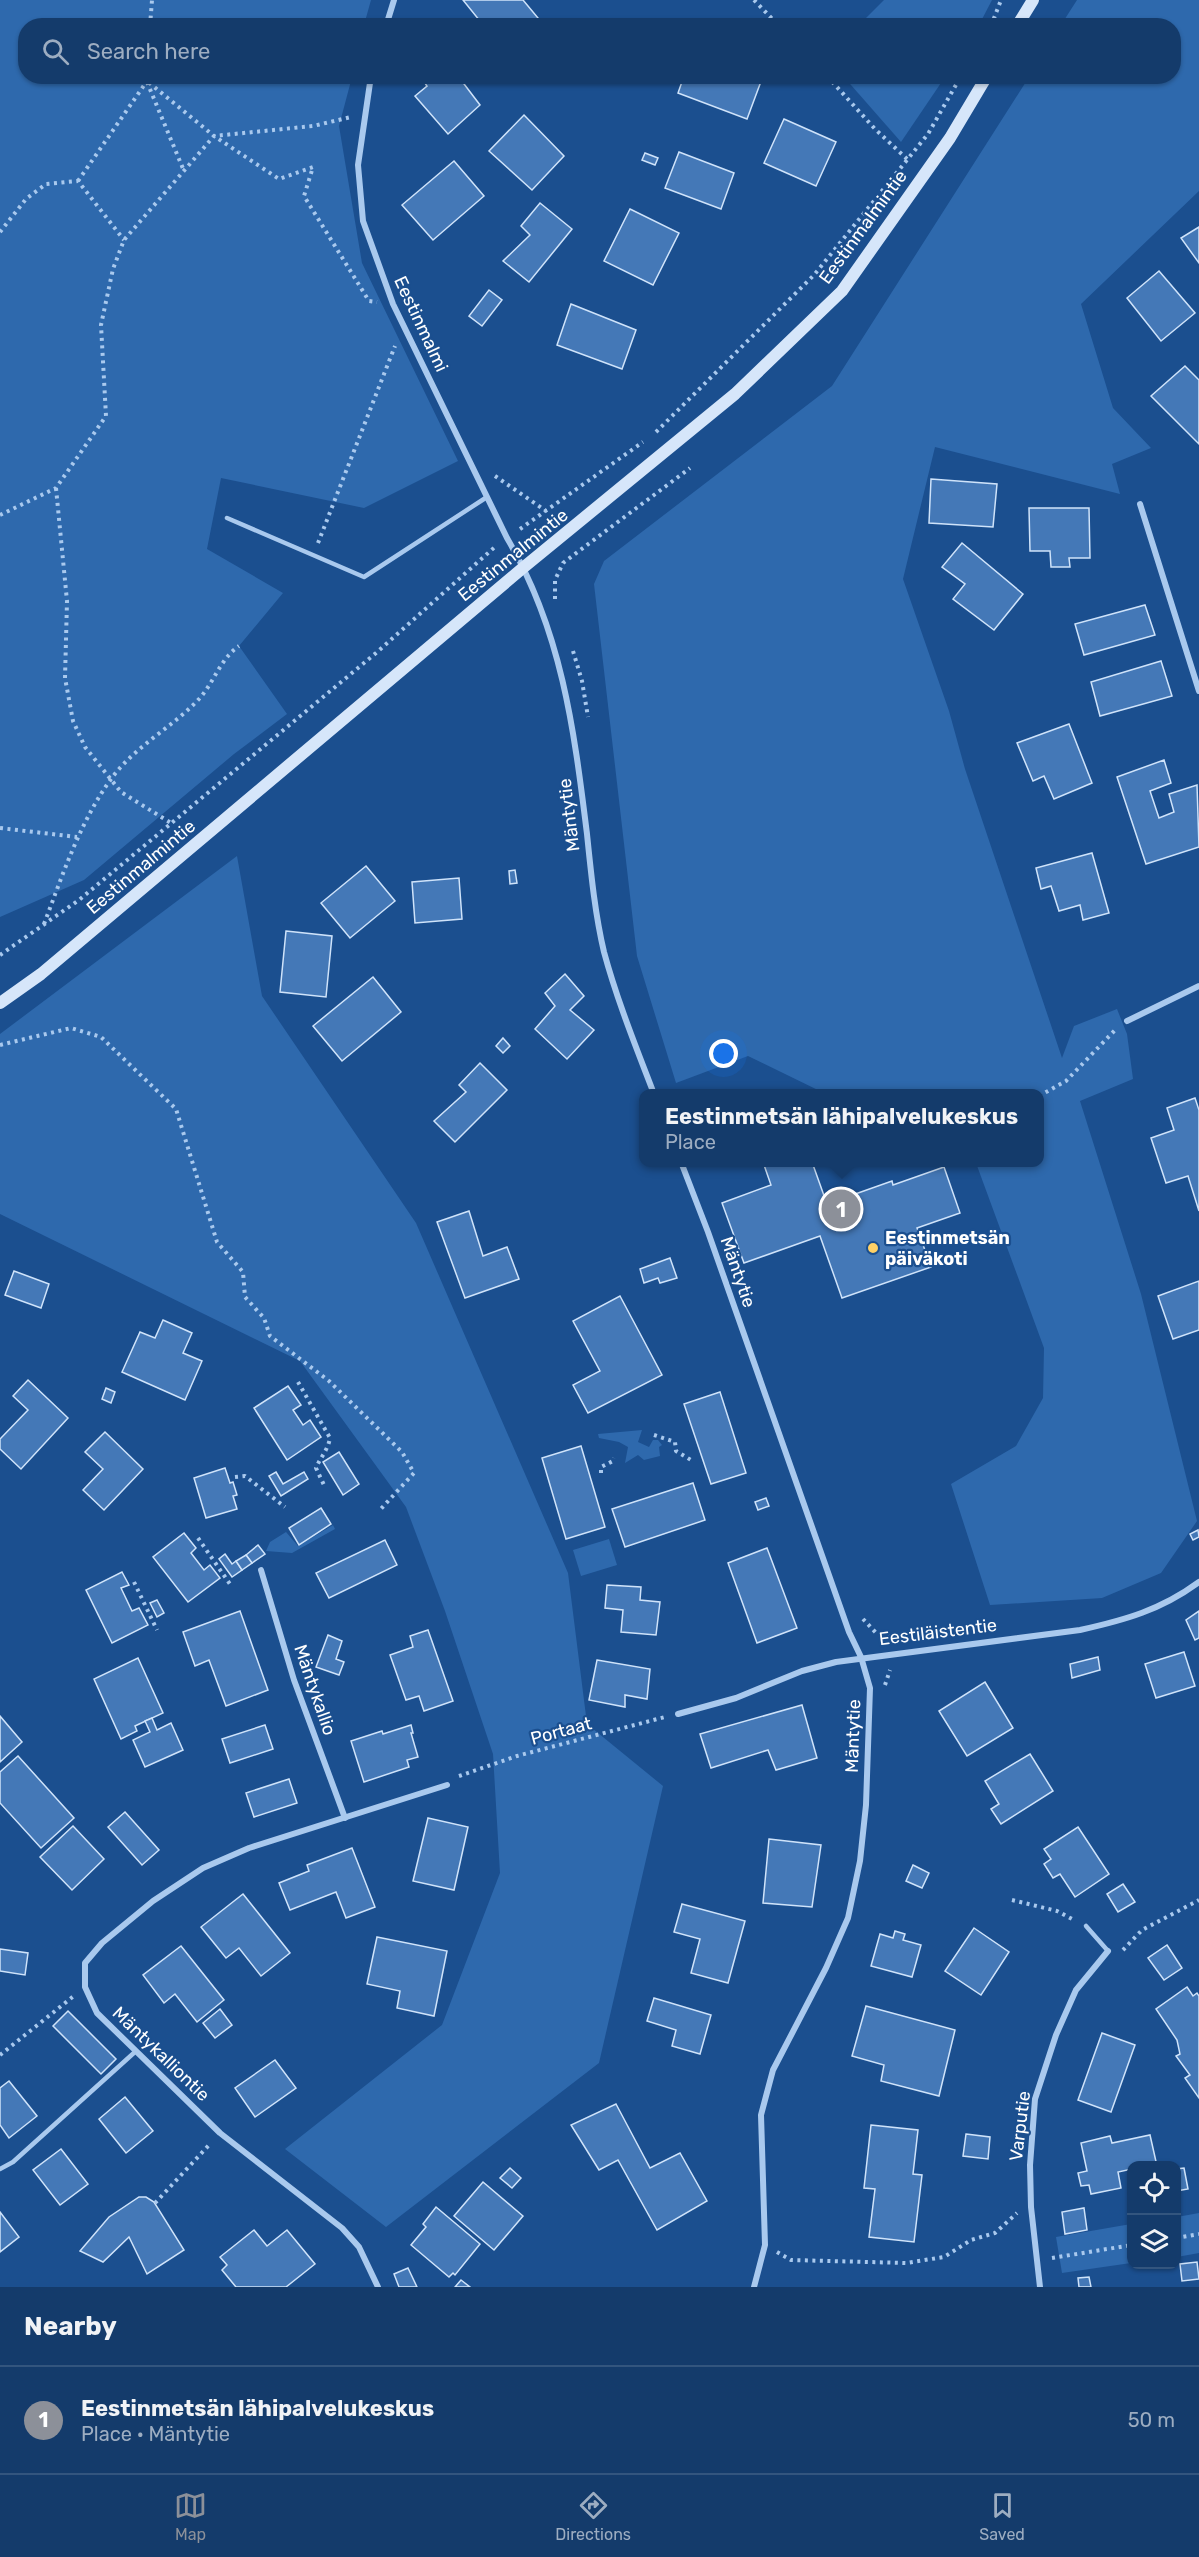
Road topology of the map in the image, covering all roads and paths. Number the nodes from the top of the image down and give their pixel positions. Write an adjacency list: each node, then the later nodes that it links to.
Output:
1 (152, 0): 6 (path)
2 (394, 0): 7 (street)
3 (754, 0): 8 (path)
4 (1001, 0): 9 (path)
5 (1033, 0): 10 (street)
6 (151, 18)
7 (388, 18)
8 (771, 18)
9 (994, 18)
10 (1022, 18)
11 (144, 84): 21 (path)
12 (149, 84): 20 (path)
13 (153, 84): 18 (path)
14 (370, 84): 17 (street, Eestinmalmi)
15 (834, 84): 19 (path)
16 (982, 84): 35 (street, Eestinmalmintie)
17 (366, 113): 18 (path); 24 (street, Eestinmalmi)
18 (214, 136): 20 (path); 24 (path)
19 (907, 159)
20 (184, 171): 23 (path)
21 (78, 181): 22 (path); 23 (path)
22 (0, 232)
23 (124, 240): 28 (path)
24 (393, 304): 25 (street, Eestinmalmi)
25 (403, 326): 26 (street, Eestinmalmi); 34 (path)
26 (468, 457): 29 (street, Eestinmalmi); 31 (path)
27 (690, 468): 36 (path)
28 (56, 488): 32 (path); 41 (path)
29 (487, 497): 34 (lane); 35 (street, Eestinmalmi)
30 (1140, 504): 39 (street)
31 (546, 511)
32 (0, 515)
33 (227, 519): 34 (lane)
34 (313, 555)
35 (524, 567): 47 (street, Eestinmalmintie); 50 (street, Mäntytie)
36 (557, 608)
37 (569, 641): 40 (path)
38 (239, 646): 41 (path)
39 (1199, 691)
40 (589, 725)
41 (111, 778): 42 (path); 44 (path)
42 (171, 823)
43 (0, 828): 44 (path)
44 (77, 837): 45 (path)
45 (44, 924)
46 (1199, 986): 48 (street)
47 (0, 1003)
48 (1127, 1020): 51 (path)
49 (0, 1045): 61 (path)
50 (652, 1089)
51 (1044, 1093)
52 (683, 1167): 70 (street, Mäntytie)
53 (298, 1382): 59 (path)
54 (654, 1436): 56 (path)
55 (614, 1458): 57 (path)
56 (691, 1461)
57 (601, 1473)
58 (235, 1477): 60 (path)
59 (324, 1485)
60 (285, 1507)
61 (379, 1511)
62 (198, 1538): 66 (path)
63 (261, 1570): 74 (street, Mäntykallio)
64 (134, 1582): 68 (path)
65 (1199, 1582): 70 (street, Eestiläistentie)
66 (232, 1587)
67 (860, 1611): 69 (path)
68 (157, 1630)
69 (902, 1635)
70 (861, 1657): 71 (street, Eestiläistentie); 95 (street, Mäntytie)
71 (678, 1714): 72 (path, Portaat)
72 (453, 1778)
73 (447, 1785): 74 (street)
74 (345, 1818): 79 (street)
75 (1012, 1900): 77 (path)
76 (1199, 1900): 78 (path)
77 (1086, 1926): 78 (lane)
78 (1108, 1951): 85 (street, Varputie)
79 (85, 1987): 80 (street, Mäntykalliontie); 81 (path)
80 (136, 2051): 83 (lane); 94 (street, Mäntykalliontie)
81 (0, 2055)
82 (210, 2144): 84 (path)
83 (0, 2169)
84 (155, 2203)
85 (1031, 2207): 90 (path); 92 (street, Varputie)
86 (1199, 2234): 87 (path)
87 (1181, 2237)
88 (1127, 2246): 91 (path)
89 (1050, 2249): 91 (path)
90 (776, 2251)
91 (1051, 2258): 92 (path); 93 (path)
92 (1036, 2260): 96 (street, Varputie)
93 (1052, 2268)
94 (378, 2287)
95 (754, 2287)
96 (1040, 2287)

